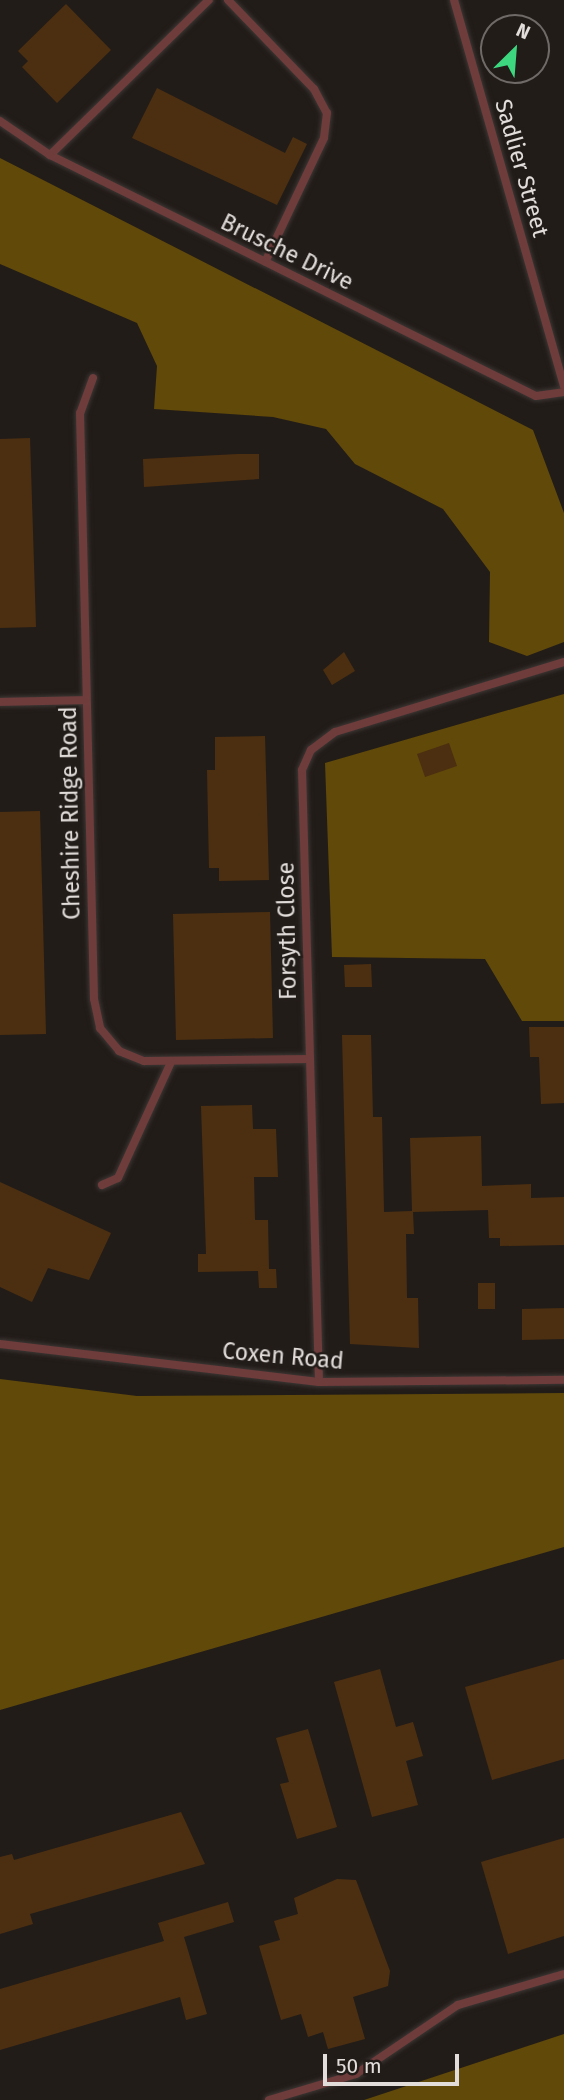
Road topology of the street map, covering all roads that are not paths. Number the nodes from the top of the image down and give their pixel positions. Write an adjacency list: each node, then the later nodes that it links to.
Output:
1 (209, 0): 5 (lane)
2 (228, 0): 6 (lane)
3 (454, 0): 8 (lane, Sadlier Street)
4 (0, 121): 5 (lane, Brusche Drive)
5 (50, 155): 6 (lane, Brusche Drive)
6 (265, 262): 8 (lane, Brusche Drive)
7 (93, 377): 10 (lane, Cheshire Ridge Road)
8 (564, 390)
9 (564, 662): 12 (lane, Forsyth Close)
10 (86, 700): 11 (lane); 13 (lane, Cheshire Ridge Road)
11 (0, 702)
12 (309, 1059): 13 (lane, Cheshire Ridge Road); 17 (lane, Forsyth Close)
13 (171, 1062): 14 (lane)
14 (102, 1185)
15 (0, 1344): 17 (lane, Coxen Road)
16 (564, 1380): 17 (lane, Coxen Road)
17 (319, 1382)
18 (564, 1974): 19 (lane)
19 (269, 2100)

